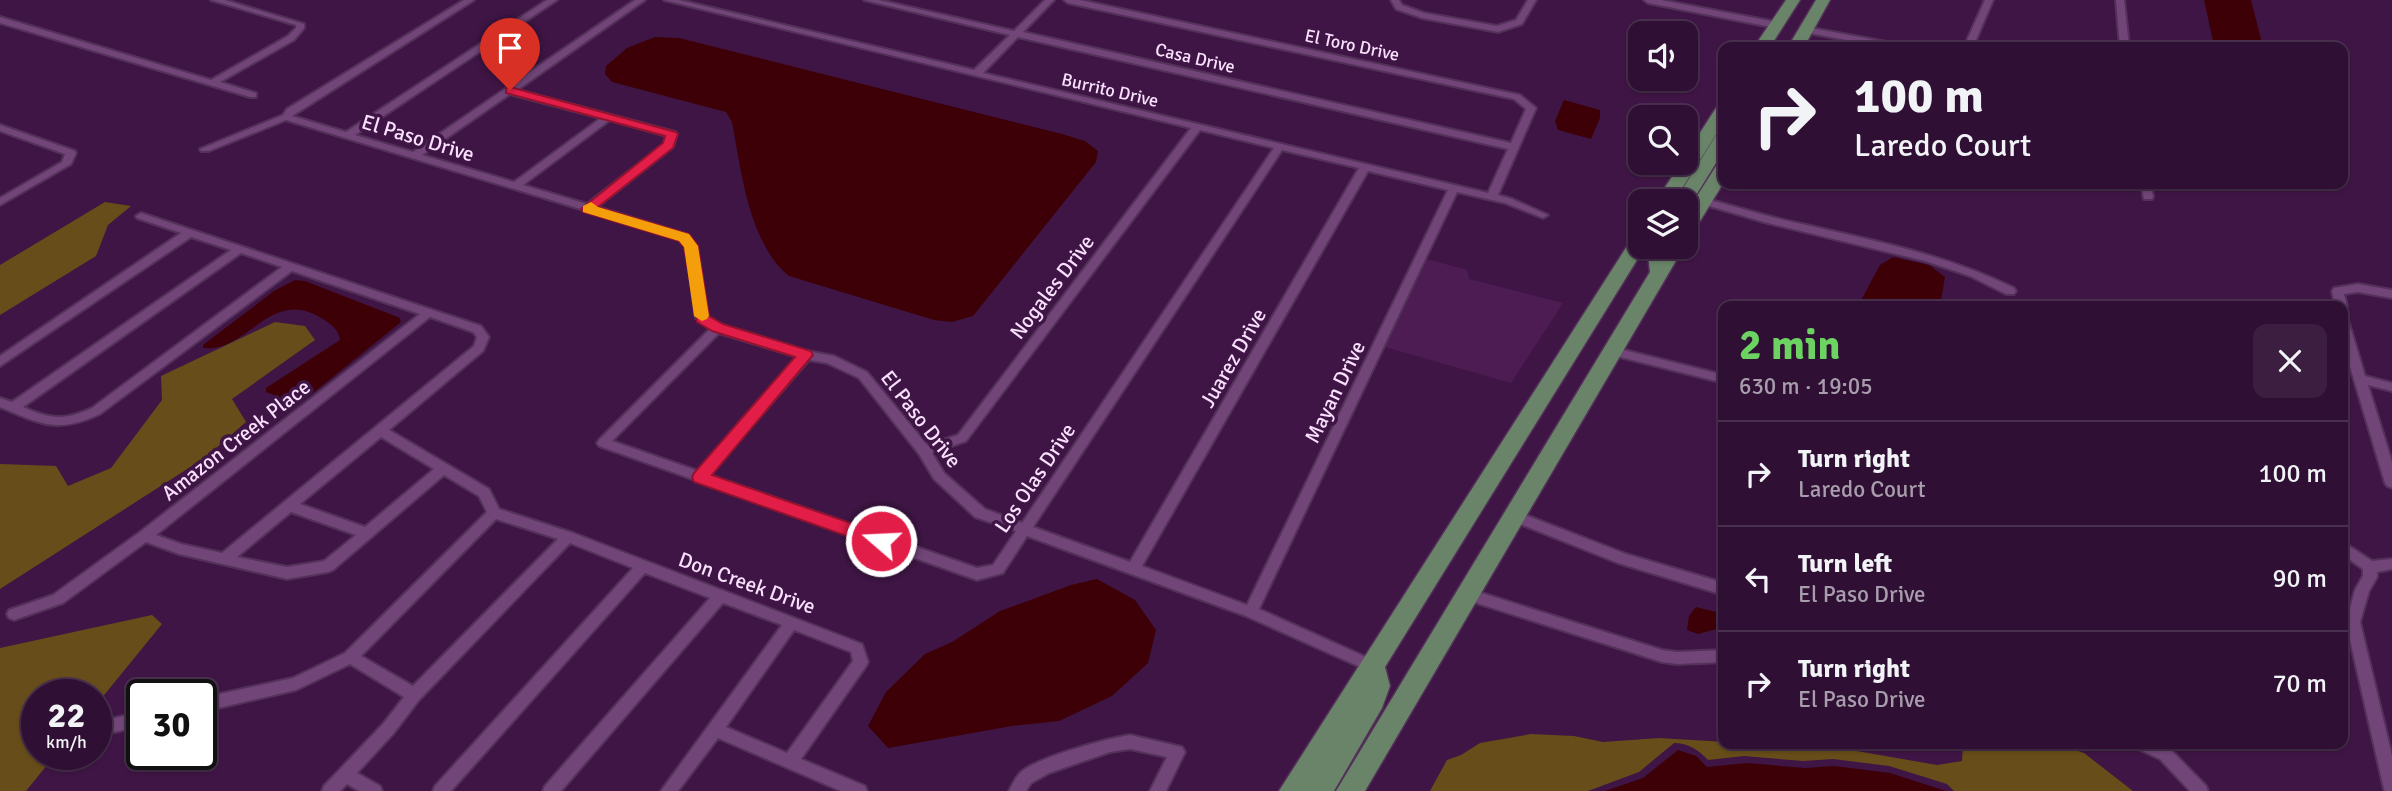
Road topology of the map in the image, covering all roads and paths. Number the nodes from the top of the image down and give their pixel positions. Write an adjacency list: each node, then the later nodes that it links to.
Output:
1 (215, 0): 28 (street)
2 (470, 0): 31 (street)
3 (553, 0): 36 (street)
4 (640, 0): 29 (street)
5 (668, 0): 27 (street, Burrito Drive)
6 (868, 0): 20 (street, Casa Drive)
7 (1050, 0): 20 (street)
8 (1068, 0): 39 (street, El Toro Drive)
9 (1395, 0): 10 (street)
10 (1532, 0)
11 (1648, 0): 18 (street)
12 (1793, 0): 18 (main road)
13 (1800, 0): 22 (main road)
14 (1989, 0): 25 (street)
15 (2120, 0): 26 (street)
16 (1817, 4): 19 (main road)
17 (0, 20): 28 (street)
18 (1776, 25): 21 (main road)
19 (1806, 30): 23 (main road); 24 (street)
20 (1016, 34): 27 (street); 39 (street, Casa Drive)
21 (1765, 42)
22 (1783, 42)
23 (1799, 42)
24 (1870, 42)
25 (1970, 42)
26 (2124, 42)
27 (976, 74): 34 (street, Burrito Drive)
28 (212, 83): 30 (street)
29 (510, 90): 33 (street); 41 (street)
30 (253, 95)
31 (286, 117): 36 (street, El Paso Drive); 40 (street)
32 (1718, 117): 46 (main road)
33 (607, 118): 44 (street); 53 (street)
34 (1197, 127): 37 (street, Burrito Drive); 79 (street, Nogales Drive)
35 (0, 128): 52 (street)
36 (346, 136): 41 (street, El Paso Drive)
37 (1280, 146): 42 (street, Burrito Drive); 86 (street, Los Olas Drive)
38 (1718, 146): 47 (main road)
39 (1514, 148): 49 (street, El Toro Drive)
40 (205, 149)
41 (414, 156): 44 (street, El Paso Drive)
42 (1365, 167): 45 (street, Burrito Drive); 95 (street, Juarez Drive)
43 (1718, 177): 51 (main road)
44 (514, 187): 53 (street, El Paso Drive)
45 (1454, 188): 49 (street, Burrito Drive); 99 (street, Mayan Drive)
46 (1673, 189)
47 (1691, 189)
48 (2147, 189): 50 (street)
49 (1492, 197): 55 (street, Burrito Drive)
50 (2148, 197)
51 (1703, 201): 54 (main road); 64 (street)
52 (0, 202)
53 (588, 209): 68 (street, El Paso Drive)
54 (1698, 209)
55 (1543, 215)
56 (141, 216): 57 (street)
57 (189, 233): 58 (street); 72 (street)
58 (239, 250): 62 (street); 77 (street)
59 (1628, 259): 104 (main road)
60 (1658, 259): 63 (main road)
61 (1668, 259): 63 (main road)
62 (290, 267): 67 (street); 77 (street)
63 (1660, 271): 70 (main road)
64 (2010, 291)
65 (2392, 294): 66 (street)
66 (2340, 301)
67 (427, 314): 78 (street); 88 (street, Amazon Creek Place)
68 (717, 328): 71 (street, El Paso Drive); 81 (street, Los Olas Drive)
69 (2348, 339): 74 (street)
70 (1612, 351): 73 (street); 85 (main road)
71 (806, 355): 79 (street, El Paso Drive); 81 (street)
72 (0, 362)
73 (1718, 378)
74 (2360, 379): 75 (street); 82 (street)
75 (2392, 387)
76 (0, 402): 77 (street)
77 (14, 407)
78 (381, 431): 80 (street); 83 (street)
79 (924, 451): 86 (street, El Paso Drive)
80 (442, 470): 84 (street); 87 (street)
81 (700, 477): 86 (street, Los Olas Drive)
82 (2392, 483)
83 (289, 506): 87 (street); 91 (street)
84 (494, 513): 89 (street, Don Creek Drive); 103 (street)
85 (1515, 516): 96 (street); 98 (main road)
86 (1024, 530): 95 (street, El Paso Drive)
87 (368, 534): 91 (street)
88 (145, 537): 91 (street); 100 (street, Amazon Creek Place)
89 (568, 537): 93 (street, Don Creek Drive); 105 (street)
90 (2348, 551): 94 (street)
91 (225, 559)
92 (2392, 564): 94 (street)
93 (642, 567): 97 (street, Don Creek Drive); 114 (street)
94 (2371, 567): 111 (street)
95 (1134, 568): 99 (street, El Paso Drive)
96 (1718, 587)
97 (721, 595): 101 (street, Don Creek Drive); 115 (street)
98 (1469, 595): 102 (street); 122 (main road)
99 (1251, 612): 104 (street, El Paso Drive)
100 (14, 614)
101 (792, 622): 107 (street); 109 (street, Don Creek Drive)
102 (1718, 656)
103 (350, 657): 105 (street); 106 (street)
104 (1371, 666): 120 (main road); 121 (main road)
105 (414, 695): 110 (street)
106 (217, 701)
107 (715, 730): 109 (street); 116 (street)
108 (2154, 749): 123 (street)
109 (790, 761): 117 (street)
110 (346, 775): 112 (street); 113 (street)
111 (2392, 789)
112 (330, 791)
113 (374, 791)
114 (440, 791)
115 (551, 791)
116 (669, 791)
117 (859, 791)
118 (1017, 791): 119 (street)
119 (1158, 791)
120 (1293, 791)
121 (1319, 791)
122 (1350, 791)
123 (2200, 791)

